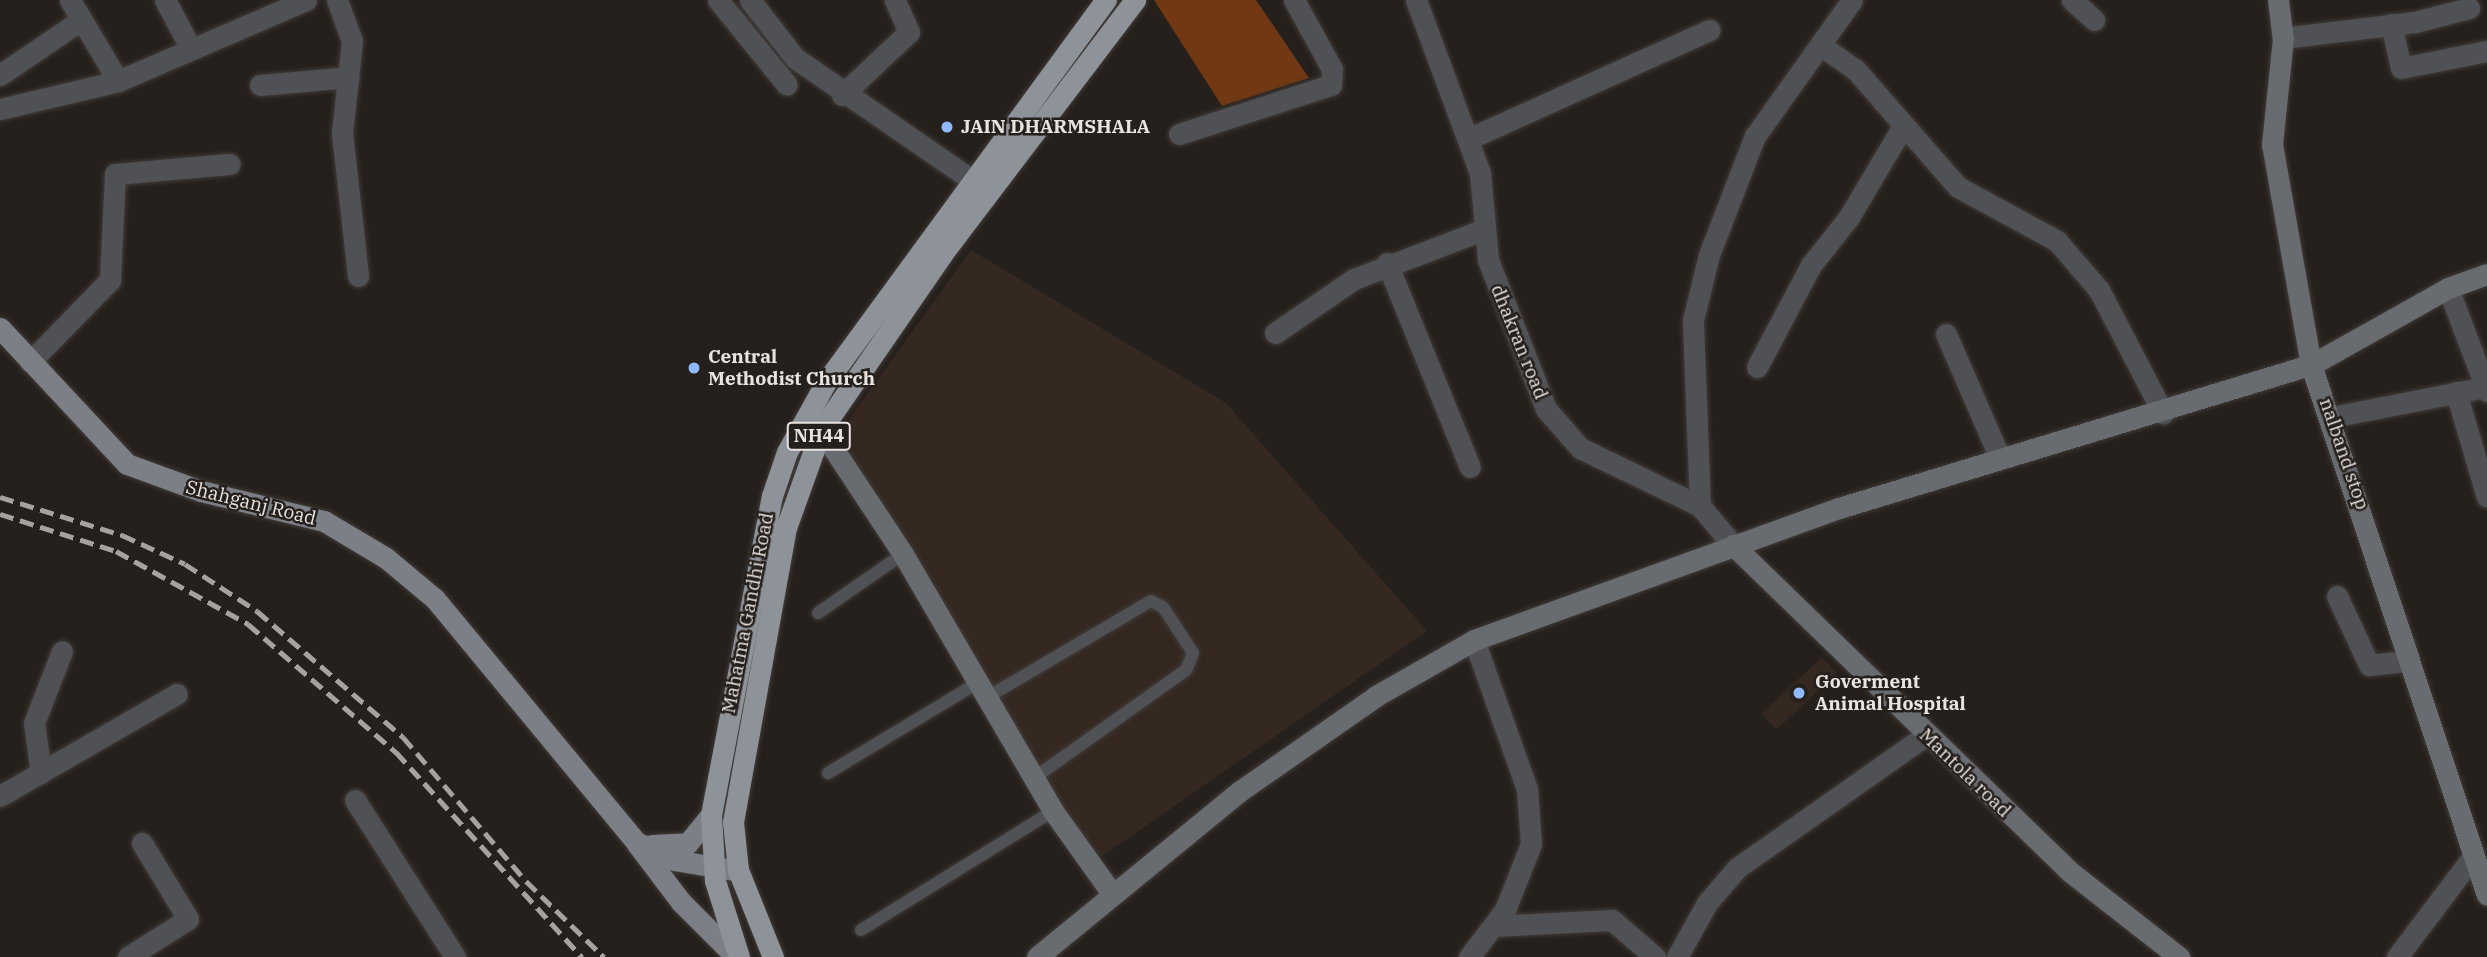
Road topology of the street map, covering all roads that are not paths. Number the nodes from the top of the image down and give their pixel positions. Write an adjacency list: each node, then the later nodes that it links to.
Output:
1 (70, 0): 17 (street)
2 (165, 0): 23 (street)
3 (306, 0): 15 (street)
4 (337, 0): 26 (street)
5 (718, 0): 29 (street)
6 (750, 0): 30 (street)
7 (895, 0): 30 (street)
8 (1106, 0): 36 (highway, Mahatma Gandhi Road / NH44)
9 (1135, 0): 52 (highway, Mahatma Gandhi Road / NH44)
10 (1294, 0): 33 (street)
11 (1416, 0): 34 (street, dhakran road)
12 (1852, 0): 22 (street)
13 (2072, 0): 18 (street)
14 (2278, 0): 21 (street, nalband stop)
15 (277, 5): 23 (street)
16 (2469, 8): 19 (street)
17 (81, 20): 25 (street); 27 (street)
18 (2094, 20)
19 (2391, 24): 21 (street); 24 (street)
20 (1709, 30): 34 (street)
21 (2283, 38): 46 (street, nalband stop)
22 (1823, 47): 32 (street); 56 (street)
23 (191, 50): 27 (street)
24 (2487, 51)
25 (0, 75)
26 (349, 77): 28 (street); 40 (street)
27 (118, 81): 31 (street)
28 (260, 85)
29 (787, 85)
30 (842, 95): 36 (street)
31 (0, 109)
32 (1903, 126): 47 (street); 50 (street)
33 (1179, 134)
34 (1468, 139): 37 (street, dhakran road)
35 (230, 164): 45 (street)
36 (973, 181): 73 (highway, Mahatma Gandhi Road / NH44)
37 (1482, 230): 38 (street); 56 (street, dhakran road)
38 (1387, 263): 43 (street); 54 (street)
39 (2487, 274): 41 (street)
40 (358, 276)
41 (2448, 288): 46 (street); 48 (street)
42 (0, 328): 45 (main road, Shahganj Road)
43 (1275, 333)
44 (1946, 334): 53 (street)
45 (30, 362): 74 (main road, Shahganj Road)
46 (2311, 365): 50 (street); 51 (street, nalband stop)
47 (1758, 367)
48 (2486, 389): 49 (street)
49 (2456, 392): 51 (street); 55 (street)
50 (2163, 413): 53 (street)
51 (2332, 418): 63 (street, nalband stop)
52 (821, 430): 58 (street); 78 (highway, Mahatma Gandhi Road / NH44)
53 (2000, 458): 57 (street)
54 (1469, 467)
55 (2487, 497)
56 (1694, 504): 57 (street)
57 (1733, 545): 61 (street); 66 (street, Mantola road)
58 (903, 554): 60 (lane); 64 (street)
59 (2337, 596): 63 (street)
60 (818, 613)
61 (1474, 640): 79 (street); 81 (street)
62 (62, 651): 68 (street)
63 (2408, 660): 76 (street, nalband stop)
64 (982, 691): 67 (lane); 69 (street); 69 (lane)
65 (177, 694): 68 (street)
66 (1926, 736): 90 (street); 91 (street, Mantola road)
67 (828, 773)
68 (41, 774): 70 (street)
69 (1034, 778): 72 (street)
70 (0, 796)
71 (355, 800): 84 (street)
72 (1053, 811): 79 (street); 82 (lane)
73 (710, 815): 74 (main road); 77 (highway, Mahatma Gandhi Road / NH44)
74 (636, 842): 77 (main road); 85 (main road, Shahganj Road)
75 (142, 843): 83 (street)
76 (2472, 858): 80 (street, nalband stop); 92 (street)
77 (713, 869): 78 (main road); 85 (highway, Mahatma Gandhi Road / NH44)
78 (738, 870): 86 (highway, Mahatma Gandhi Road / NH44)
79 (1111, 892): 87 (street)
80 (2487, 895)
81 (1493, 926): 88 (street); 89 (street)
82 (861, 930)
83 (128, 957)
84 (455, 957)
85 (738, 957)
86 (773, 957)
87 (1037, 957)
88 (1469, 957)
89 (1655, 957)
90 (1677, 957)
91 (2179, 957)
92 (2397, 957)

